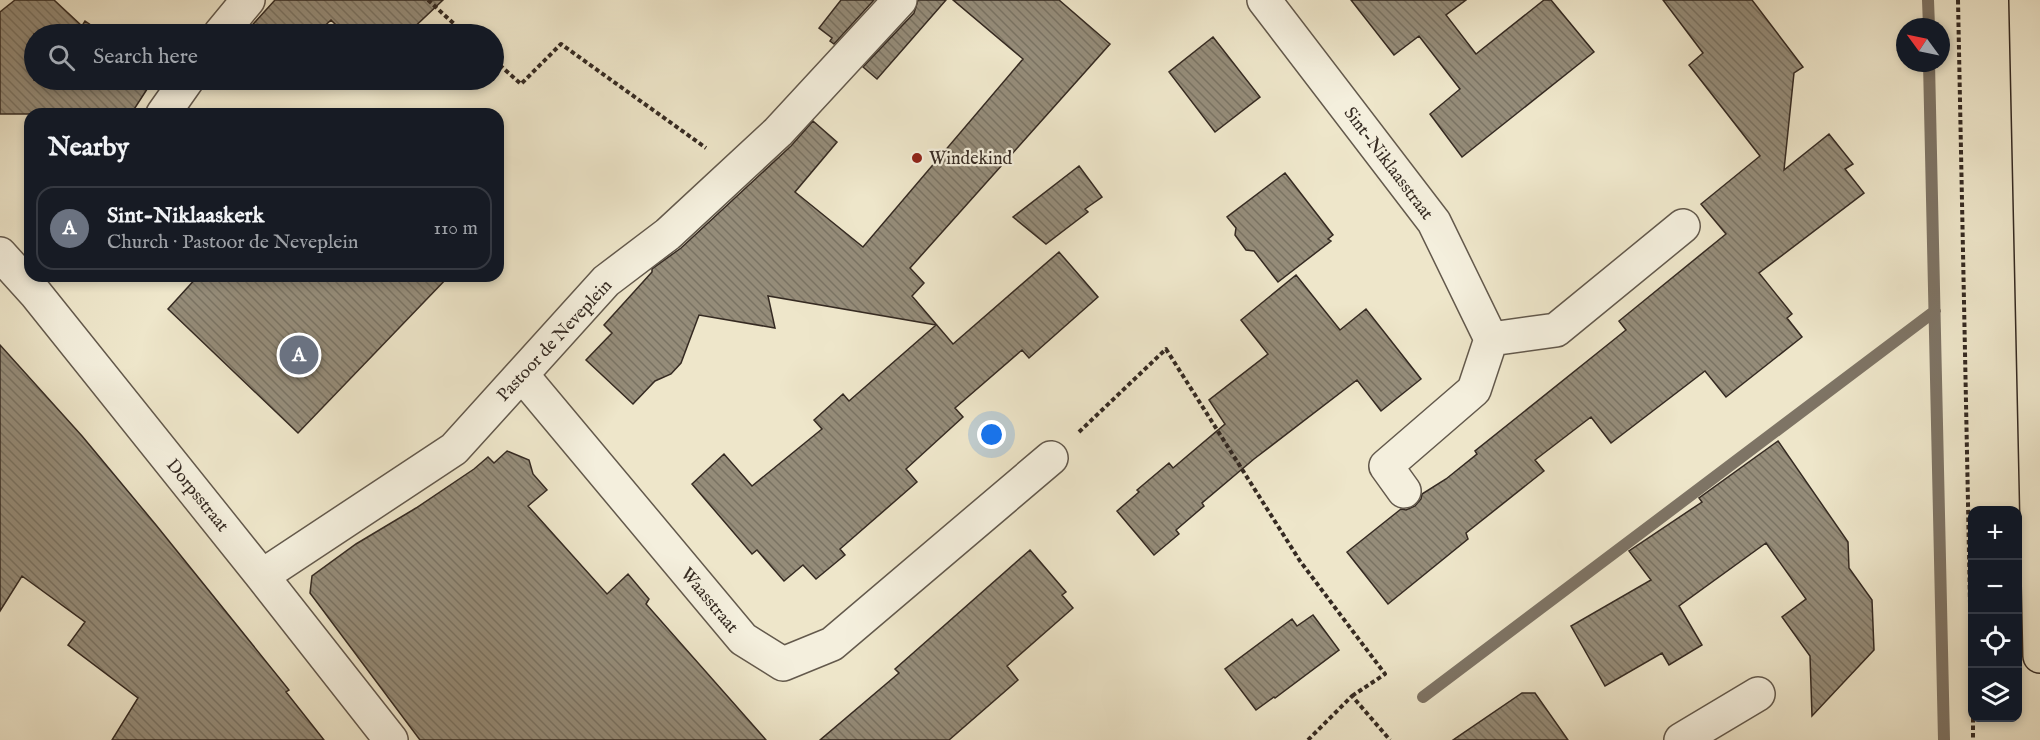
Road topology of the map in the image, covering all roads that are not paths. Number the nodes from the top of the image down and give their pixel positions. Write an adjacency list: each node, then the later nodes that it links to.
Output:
1 (248, 0): 5 (street)
2 (900, 0): 13 (street, Pastoor de Neveplein)
3 (1264, 0): 12 (street, Sint-Niklaasstraat)
4 (2025, 0): 17 (main road)
5 (228, 24)
6 (180, 90): 7 (street)
7 (167, 108)
8 (1683, 226): 12 (street)
9 (0, 254): 10 (street, Dorpsstraat)
10 (24, 272)
11 (42, 285): 16 (street, Dorpsstraat)
12 (1491, 339): 15 (street)
13 (522, 375): 14 (street, Waasstraat); 16 (street, Pastoor de Neveplein)
14 (1051, 458)
15 (1404, 490)
16 (262, 576): 19 (street, Dorpsstraat)
17 (2040, 656)
18 (1758, 694): 20 (street)
19 (391, 740)
20 (1681, 740)

